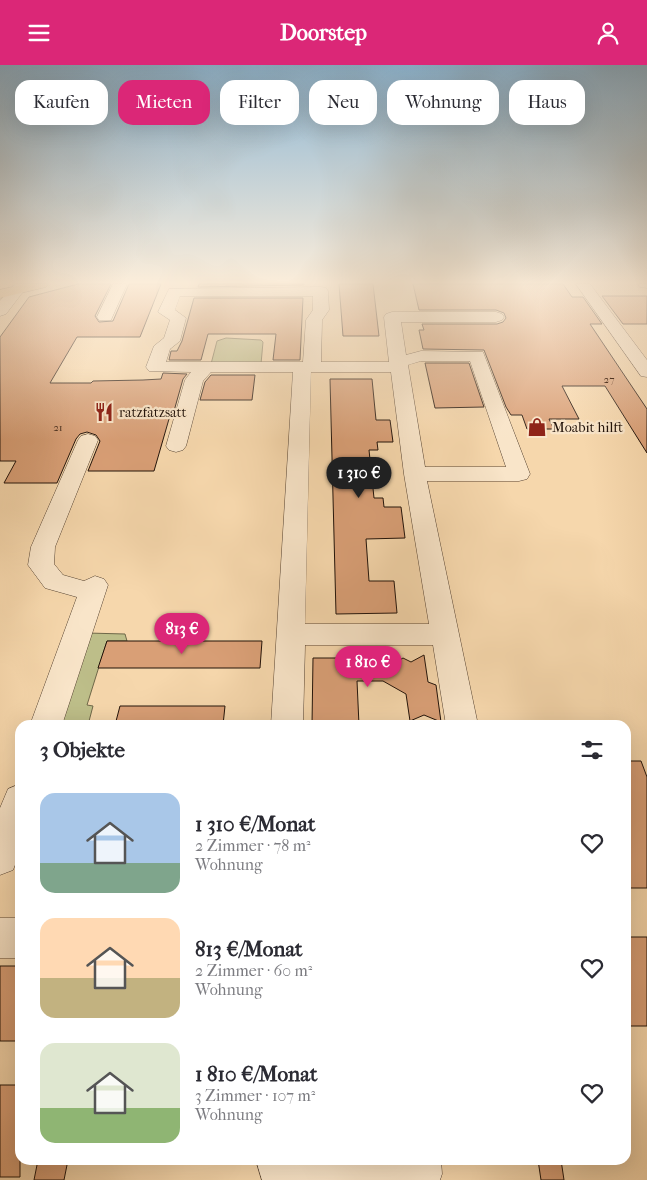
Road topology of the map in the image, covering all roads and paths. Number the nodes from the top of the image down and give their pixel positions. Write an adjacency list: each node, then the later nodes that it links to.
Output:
1 (173, 336): 7 (street)
2 (312, 336): 8 (street)
3 (394, 336): 6 (street)
4 (460, 336): 6 (street); 12 (street)
5 (621, 336): 9 (street)
6 (398, 364): 8 (street); 12 (street)
7 (206, 367): 8 (street); 11 (street)
8 (307, 367): 14 (street)
9 (647, 372)
10 (88, 440): 15 (street)
11 (176, 446)
12 (415, 474): 13 (street)
13 (445, 634): 14 (street); 17 (street)
14 (291, 635): 16 (street)
15 (48, 720)
16 (287, 720)
17 (461, 720)
18 (15, 814): 19 (street)
19 (0, 857)
20 (0, 939): 21 (street)
21 (15, 939)
22 (281, 1165): 24 (street)
23 (417, 1165): 24 (street)
24 (337, 1176)

